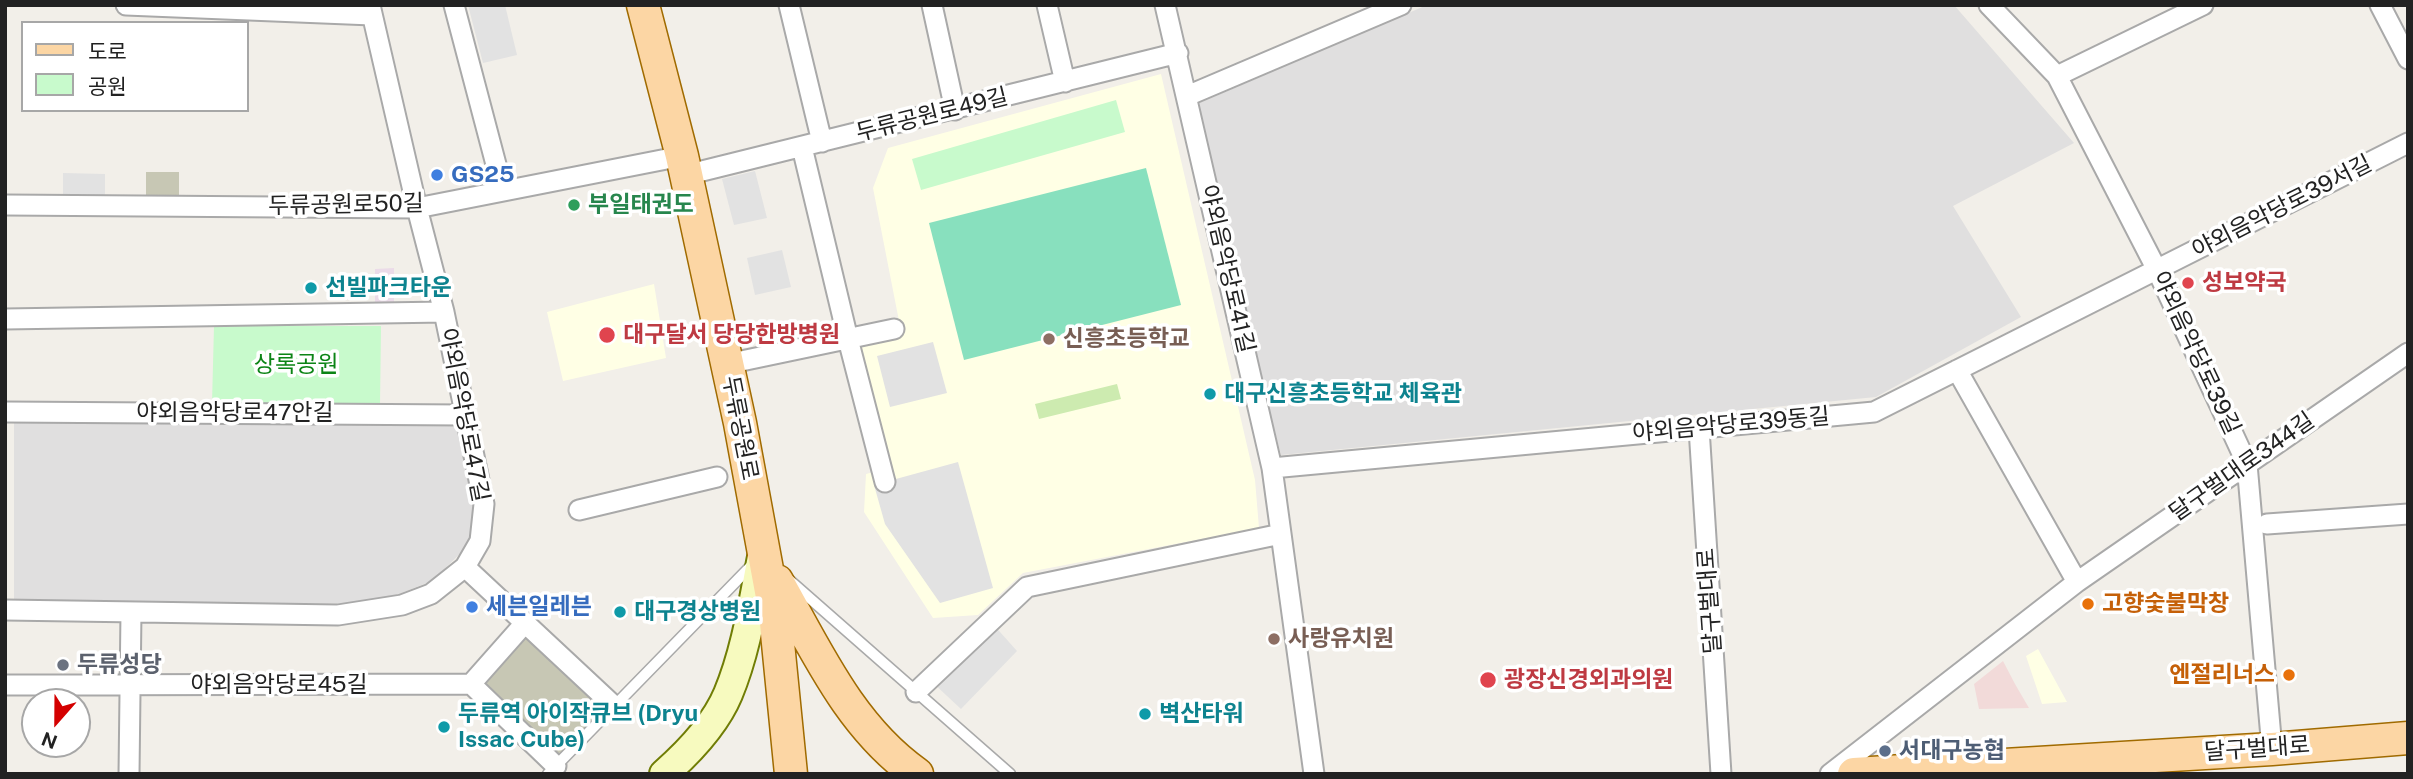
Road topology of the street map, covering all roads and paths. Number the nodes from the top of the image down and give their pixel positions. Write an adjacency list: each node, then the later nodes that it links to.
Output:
1 (126, 5): 12 (street)
2 (454, 5): 23 (street)
3 (643, 5): 22 (main road, 두류공원로)
4 (789, 5): 19 (street)
5 (932, 5): 18 (street)
6 (1047, 5): 16 (street)
7 (1165, 5): 13 (street, 야외음악당로41길)
8 (1402, 5): 17 (street)
9 (1989, 5): 15 (street, 야외음악당로39길)
10 (2203, 5): 15 (street)
11 (2380, 5): 14 (street)
12 (371, 10): 25 (street, 야외음악당로47길)
13 (1178, 53): 16 (street, 두류공원로49길); 17 (street, 야외음악당로41길)
14 (2408, 59)
15 (2057, 76): 26 (street, 야외음악당로39길)
16 (1065, 82): 18 (street, 두류공원로49길)
17 (1187, 96): 38 (street, 야외음악당로41길)
18 (955, 110): 19 (street, 두류공원로49길)
19 (822, 142): 21 (street, 두류공원로49길)
20 (2408, 144): 26 (street, 야외음악당로39서길)
21 (802, 147): 22 (street, 두류공원로49길); 30 (street)
22 (684, 166): 23 (street, 두류공원로50길); 32 (main road, 두류공원로)
23 (503, 191): 25 (street, 두류공원로50길)
24 (5, 205): 25 (street, 두류공원로50길)
25 (417, 208): 27 (street, 야외음악당로47길)
26 (2157, 270): 33 (street, 야외음악당로39동길); 37 (street, 야외음악당로39길)
27 (444, 312): 28 (street); 35 (street, 야외음악당로47길)
28 (5, 319)
29 (894, 329): 30 (street)
30 (848, 339): 32 (street); 40 (street)
31 (2408, 353): 37 (street, 달구벌대로344길)
32 (727, 364): 45 (main road, 두류공원로)
33 (1957, 370): 36 (street, 야외음악당로39동길); 47 (street)
34 (5, 412): 35 (street, 야외음악당로47안길)
35 (464, 415): 46 (street, 야외음악당로47길)
36 (1699, 428): 38 (street, 야외음악당로39동길); 65 (street, 달구벌대로)
37 (2247, 464): 47 (street, 달구벌대로344길); 57 (street, 야외음악당로39길)
38 (1272, 468): 44 (street, 야외음악당로41길)
39 (717, 477): 41 (street)
40 (885, 482)
41 (579, 510)
42 (2408, 514): 43 (street)
43 (2267, 524)
44 (1281, 534): 54 (street); 64 (street, 야외음악당로41길)
45 (763, 555): 54 (lane); 55 (lane); 60 (main road); 61 (main road, 두류공원로); 62 (main road)
46 (465, 567): 49 (street, 야외음악당로47길); 50 (street)
47 (2077, 582): 66 (street, 달구벌대로344길)
48 (5, 610): 49 (street, 야외음악당로47길)
49 (131, 612): 53 (street)
50 (525, 623): 51 (street); 55 (street)
51 (471, 684): 53 (street, 야외음악당로45길); 58 (street)
52 (5, 685): 53 (street, 야외음악당로45길)
53 (131, 685): 59 (street)
54 (916, 692): 63 (lane)
55 (614, 706): 58 (lane)
56 (2408, 738): 57 (main road, 달구벌대로)
57 (2272, 749): 67 (main road, 달구벌대로)
58 (552, 770)
59 (129, 774)
60 (664, 774)
61 (791, 774)
62 (917, 774)
63 (1010, 774)
64 (1314, 774)
65 (1721, 774)
66 (1830, 774)
67 (1854, 774)

